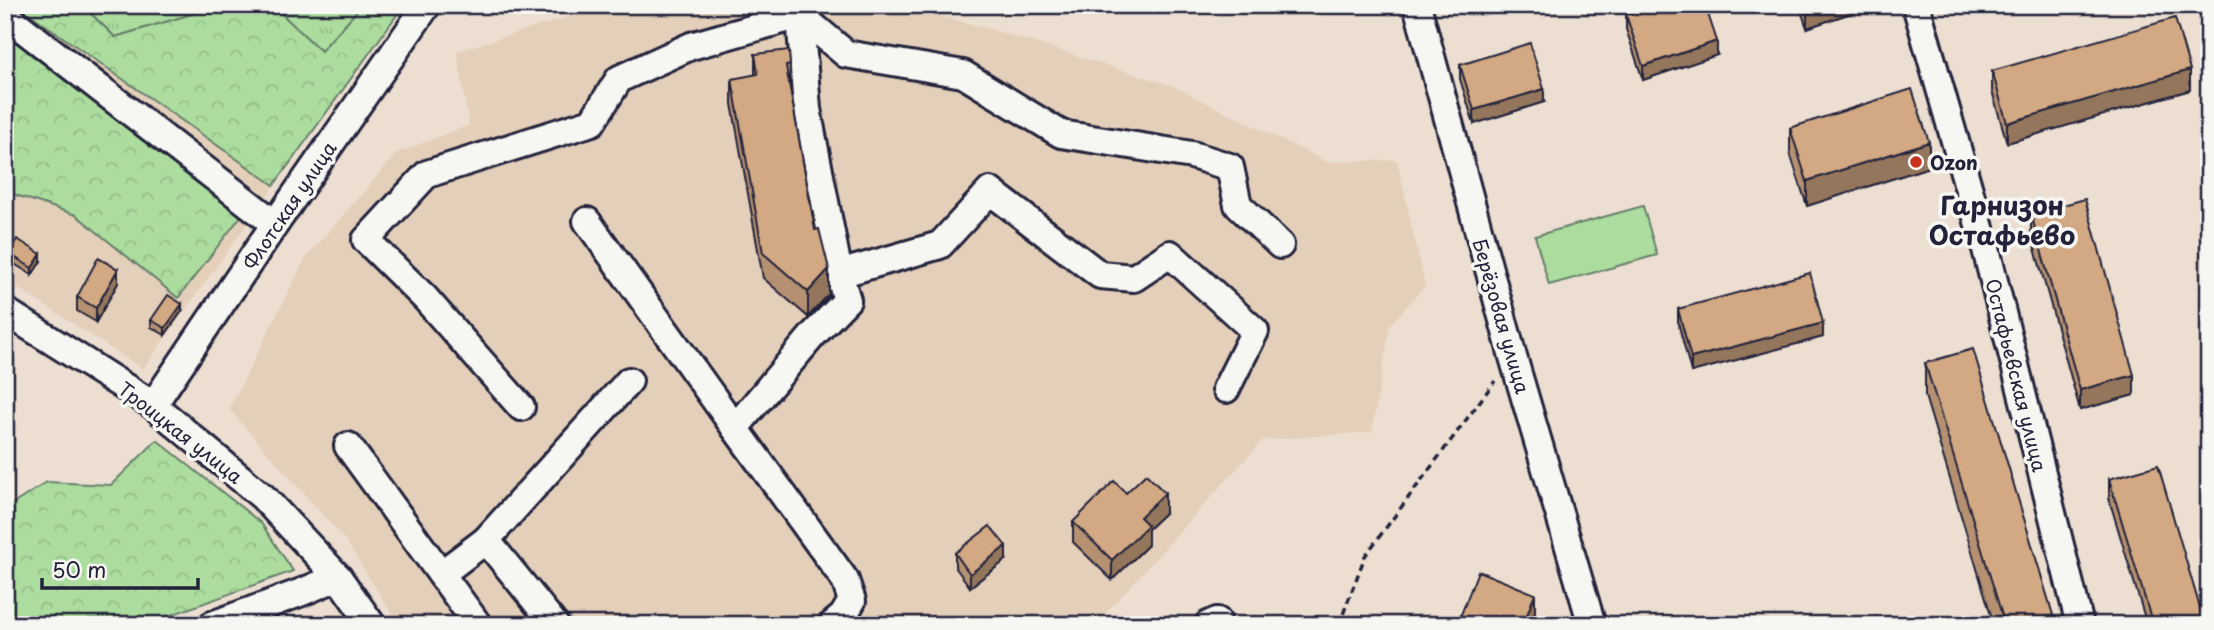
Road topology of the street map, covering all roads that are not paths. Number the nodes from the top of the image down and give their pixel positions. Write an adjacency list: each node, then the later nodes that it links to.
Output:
1 (427, 5): 7 (street, Флотская улица)
2 (1417, 5): 25 (street, Берёзовая улица)
3 (1916, 5): 26 (street, Остафьевская улица)
4 (799, 10): 8 (street); 9 (street); 14 (street)
5 (5, 15): 7 (street)
6 (587, 221): 15 (street)
7 (275, 224): 13 (street, Флотская улица)
8 (1280, 245)
9 (839, 274): 12 (street); 15 (street)
10 (5, 311): 13 (street, Троицкая улица)
11 (629, 381): 17 (street)
12 (1226, 388)
13 (153, 405): 19 (street, Троицкая улица)
14 (521, 407)
15 (736, 428): 24 (street)
16 (348, 446): 18 (street)
17 (486, 540): 18 (street); 23 (street)
18 (441, 574): 22 (street)
19 (338, 577): 20 (street); 21 (street, Троицкая улица)
20 (212, 625)
21 (372, 625)
22 (478, 625)
23 (555, 625)
24 (832, 625)
25 (1592, 625)
26 (2080, 625)

